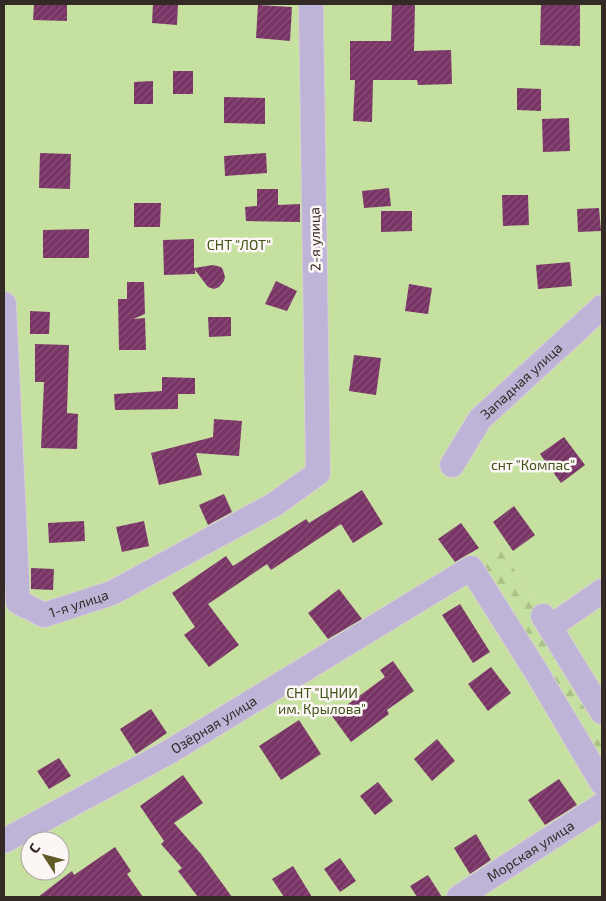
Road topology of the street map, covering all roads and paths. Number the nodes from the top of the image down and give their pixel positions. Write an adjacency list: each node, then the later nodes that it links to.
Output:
1 (311, 4): 5 (street, 2-я улица)
2 (4, 304): 5 (street, 1-я улица)
3 (602, 307): 4 (street, Западная улица)
4 (452, 465)
5 (318, 474)
6 (602, 591): 7 (street)
7 (602, 712)
8 (602, 783): 10 (street, Озёрная улица)
9 (602, 805): 11 (street, Морская улица)
10 (4, 841)
11 (459, 897)

